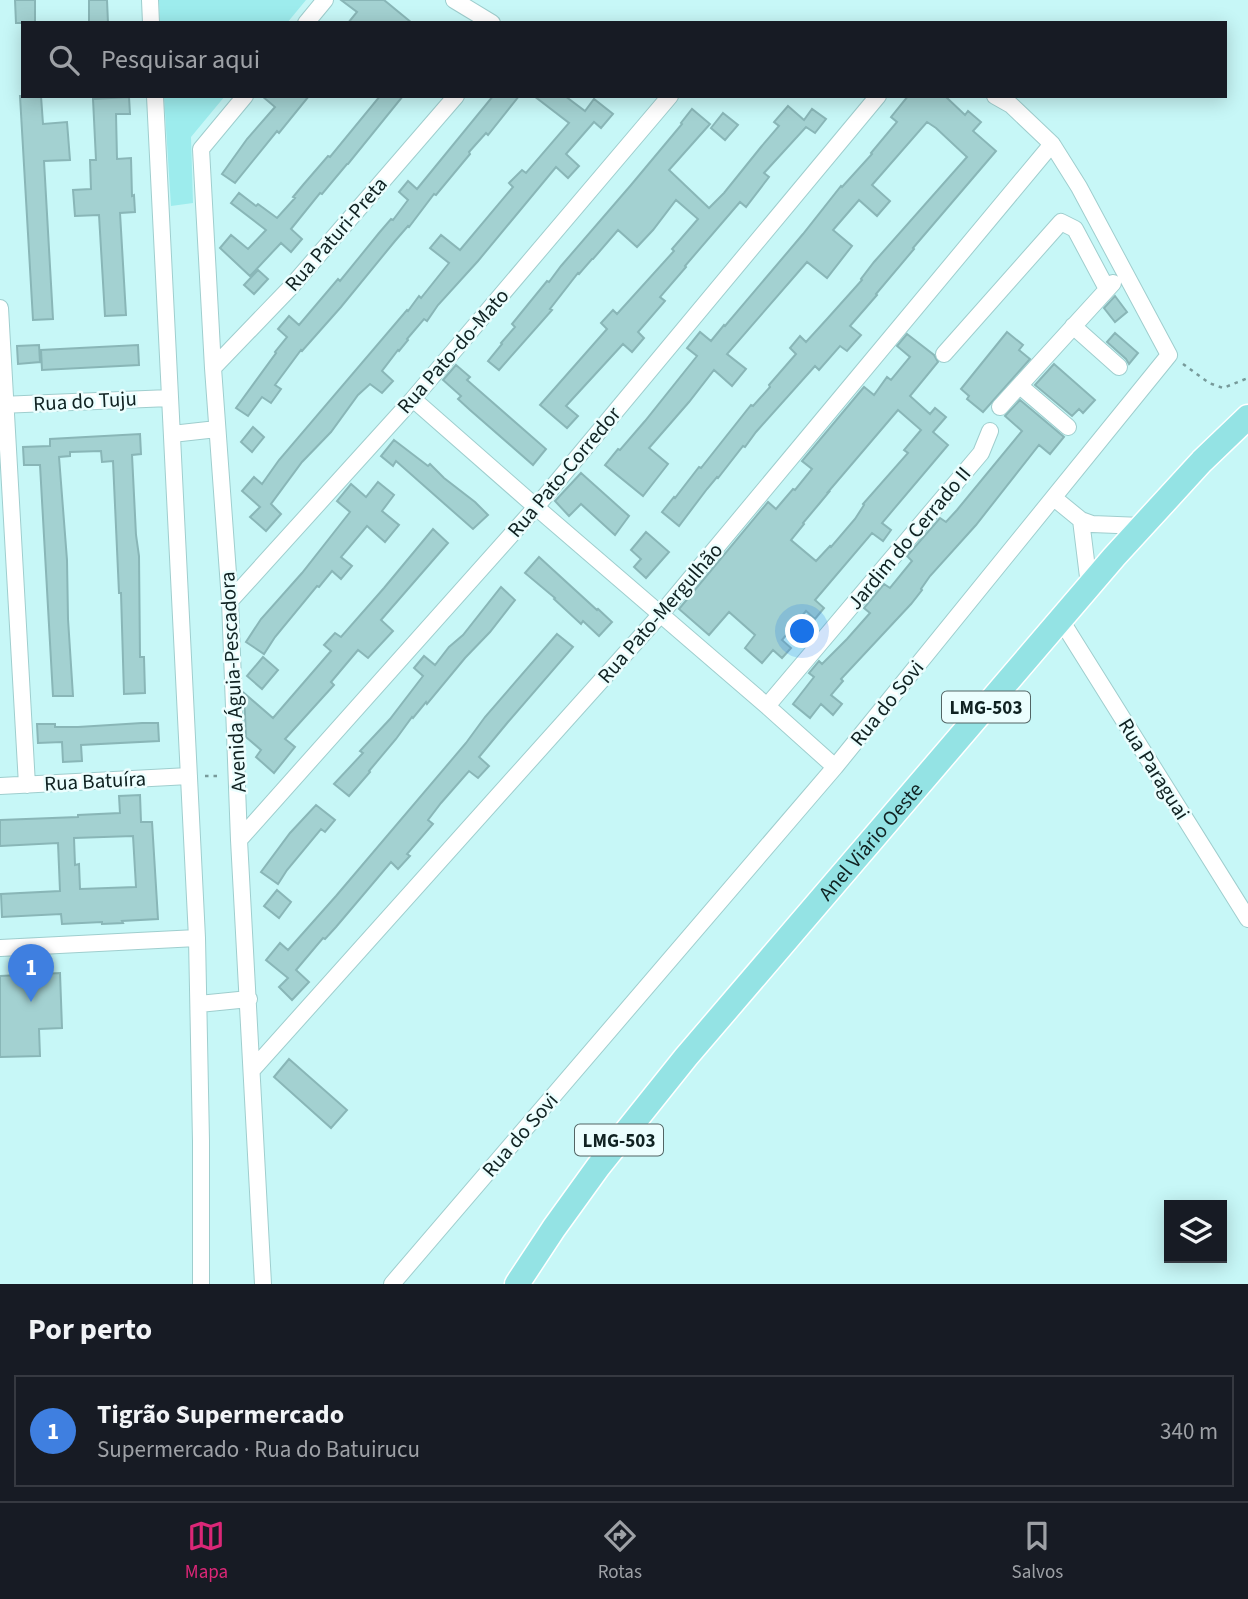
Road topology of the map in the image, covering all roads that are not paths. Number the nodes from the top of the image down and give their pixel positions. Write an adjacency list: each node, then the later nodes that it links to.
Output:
1 (150, 0): 4 (street)
2 (325, 0): 5 (street)
3 (454, 0): 6 (street)
4 (151, 21)
5 (308, 21)
6 (489, 21)
7 (155, 98): 22 (street)
8 (243, 98): 19 (street, Avenida Águia-Pescadora)
9 (454, 98): 19 (street, Rua Paturi-Preta)
10 (668, 98): 23 (street, Rua Pato-do-Mato)
11 (876, 98): 32 (street, Rua Pato-Corredor)
12 (999, 98): 13 (street)
13 (1052, 144): 14 (street); 37 (street, Rua Pato-Mergulhão)
14 (1125, 271): 15 (street); 31 (street, Rua do Sovi)
15 (1107, 289): 17 (street); 18 (street)
16 (0, 308): 24 (street)
17 (1073, 326): 20 (street); 21 (street)
18 (944, 354)
19 (213, 368): 28 (street, Avenida Águia-Pescadora)
20 (1119, 368)
21 (1020, 386): 25 (street); 27 (street)
22 (170, 398): 24 (street, Rua do Tuju); 30 (street)
23 (414, 398): 32 (street); 36 (street, Rua Pato-do-Mato)
24 (2, 405): 42 (street)
25 (1000, 407)
26 (1248, 417): 34 (main road, Anel Viário Oeste / LMG-503)
27 (1068, 427)
28 (217, 429): 30 (street); 36 (street, Avenida Águia-Pescadora)
29 (990, 431): 39 (street, Jardim do Cerrado II)
30 (172, 434): 41 (street)
31 (1054, 498): 33 (street); 40 (street, Rua do Sovi)
32 (536, 507): 37 (street); 44 (street, Rua Pato-Corredor)
33 (1081, 520): 34 (street); 35 (street)
34 (1142, 526): 35 (main road, Anel Viário Oeste / LMG-503)
35 (1090, 585): 38 (main road, Anel Viário Oeste / LMG-503)
36 (230, 601): 44 (street, Avenida Águia-Pescadora)
37 (660, 615): 39 (street); 50 (street, Rua Pato-Mergulhão)
38 (1061, 620): 45 (street, Rua Paraguai); 54 (main road, Anel Viário Oeste / LMG-503)
39 (766, 706): 40 (street)
40 (835, 767): 53 (street, Rua do Sovi)
41 (189, 776): 42 (street, Rua Batuíra); 46 (street)
42 (27, 785): 43 (street, Rua Batuíra)
43 (0, 786)
44 (239, 840): 48 (street, Avenida Águia-Pescadora)
45 (1248, 919)
46 (197, 938): 47 (street); 49 (street)
47 (0, 948)
48 (249, 999): 49 (street); 50 (street, Avenida Águia-Pescadora)
49 (198, 1003): 51 (street)
50 (253, 1069): 52 (street, Avenida Águia-Pescadora)
51 (201, 1284)
52 (263, 1284)
53 (392, 1284)
54 (517, 1284)

